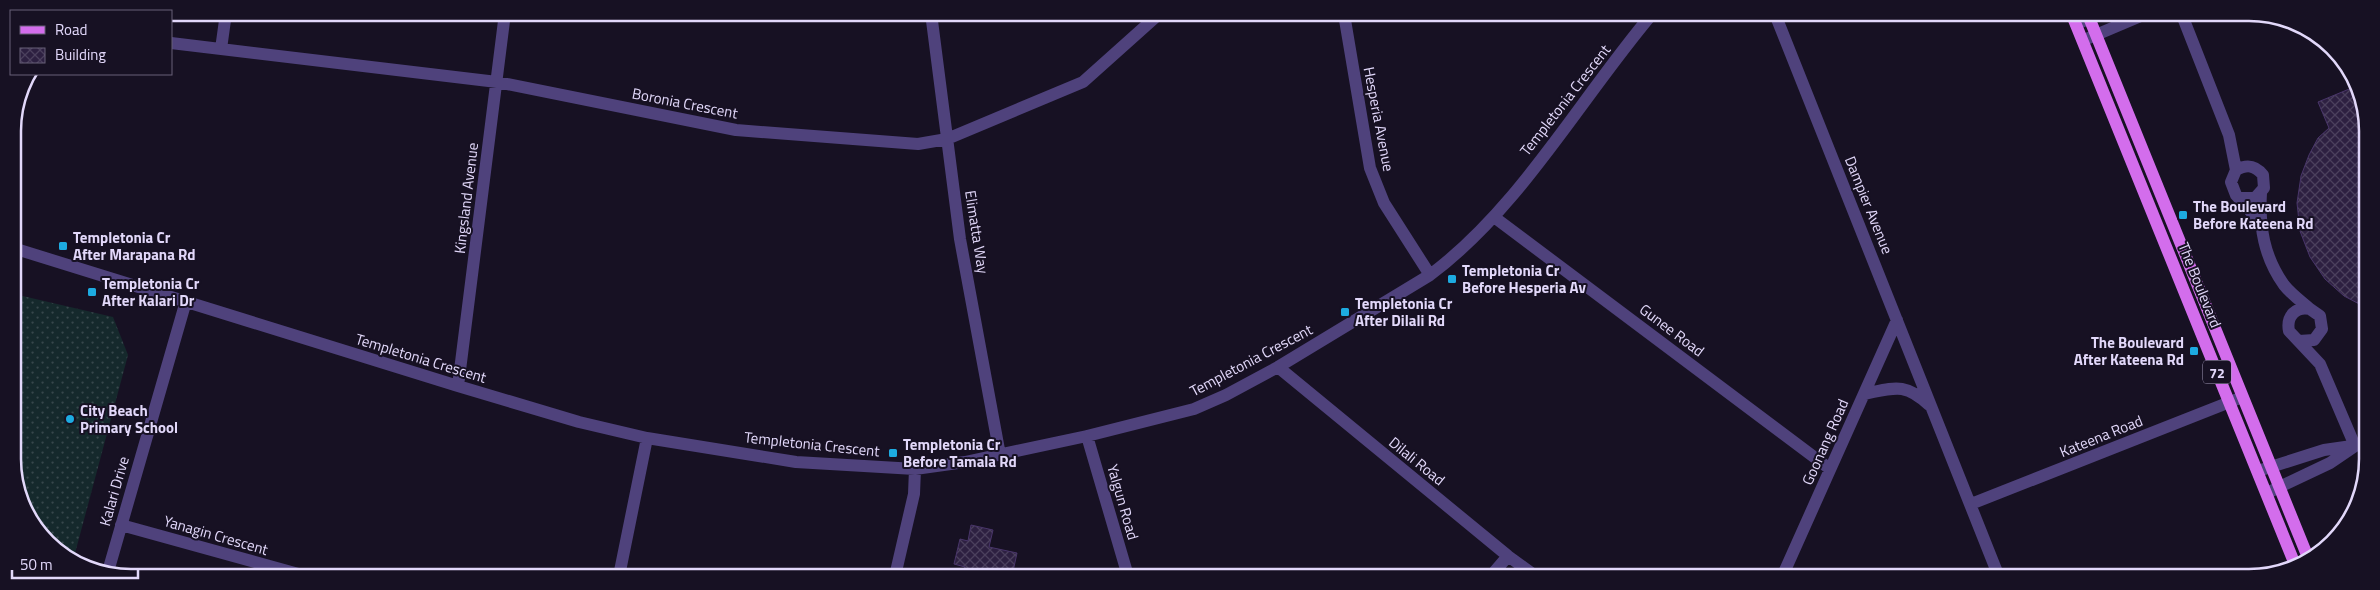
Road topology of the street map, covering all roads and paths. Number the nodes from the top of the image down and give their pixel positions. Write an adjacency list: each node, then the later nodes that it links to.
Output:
1 (225, 21): 15 (street)
2 (504, 21): 16 (street, Kingsland Avenue)
3 (932, 21): 17 (street, Elimatta Way)
4 (1151, 21): 17 (street, Boronia Crescent)
5 (1345, 21): 24 (street, Hesperia Avenue)
6 (1647, 21): 21 (street, Templetonia Crescent)
7 (1778, 21): 29 (street, Dampier Avenue)
8 (2075, 21): 13 (main road, The Boulevard / 72)
9 (2093, 21): 12 (main road, The Boulevard / 72)
10 (2129, 21): 12 (street)
11 (2184, 21): 18 (street)
12 (2096, 35): 13 (street); 36 (main road, The Boulevard / 72)
13 (2084, 40): 37 (main road, The Boulevard / 72)
14 (172, 43): 15 (street, Boronia Crescent)
15 (221, 49): 16 (street, Boronia Crescent)
16 (497, 82): 17 (street, Boronia Crescent); 34 (street, Kingsland Avenue)
17 (946, 139): 44 (street, Elimatta Way)
18 (2242, 168): 19 (street); 20 (street)
19 (2261, 193): 20 (street); 22 (street)
20 (2241, 198): 22 (street)
21 (1494, 218): 24 (street, Templetonia Crescent); 47 (street, Gunee Road)
22 (2260, 222): 25 (street)
23 (21, 250): 26 (street, Templetonia Crescent)
24 (1430, 275): 33 (street, Templetonia Crescent)
25 (2285, 286): 27 (street); 28 (street)
26 (186, 301): 34 (street, Templetonia Crescent); 52 (street, Kalari Drive)
27 (2310, 309): 28 (street); 30 (street)
28 (2290, 318): 31 (street)
29 (1897, 320): 35 (street, Goonang Road); 38 (street, Dampier Avenue)
30 (2319, 334): 31 (street); 32 (street)
31 (2299, 341): 32 (street)
32 (2320, 364): 41 (street)
33 (1278, 367): 39 (street, Templetonia Crescent); 54 (street, Dilali Road)
34 (458, 386): 40 (street, Templetonia Crescent)
35 (1864, 394): 38 (street, Dampier Avenue); 47 (street, Goonang Road)
36 (2242, 398): 37 (street, Kateena Road); 45 (main road, The Boulevard / 72)
37 (2228, 403): 48 (main road, The Boulevard / 72); 51 (street, Kateena Road)
38 (1932, 408): 51 (street, Dampier Avenue)
39 (1088, 436): 44 (street, Templetonia Crescent); 60 (street, Yalgun Road)
40 (647, 438): 46 (street, Templetonia Crescent); 58 (street)
41 (2359, 442)
42 (2359, 444): 45 (street)
43 (2359, 445): 49 (street)
44 (1000, 455): 46 (street, Templetonia Crescent)
45 (2271, 467): 48 (street); 49 (main road, The Boulevard / 72)
46 (915, 469): 59 (street)
47 (1830, 469): 63 (street, Goonang Road)
48 (2258, 471): 50 (main road, The Boulevard / 72)
49 (2279, 487): 50 (street); 53 (main road, The Boulevard / 72)
50 (2267, 493): 55 (main road, The Boulevard / 72)
51 (1971, 504): 64 (street, Dampier Avenue)
52 (121, 525): 56 (street, Kalari Drive); 57 (street, Yanagin Crescent)
53 (2306, 552)
54 (1508, 556): 61 (street); 62 (street, Dilali Road)
55 (2293, 559)
56 (109, 567)
57 (280, 569)
58 (620, 569)
59 (897, 569)
60 (1126, 569)
61 (1496, 569)
62 (1527, 569)
63 (1786, 569)
64 (1996, 569)

